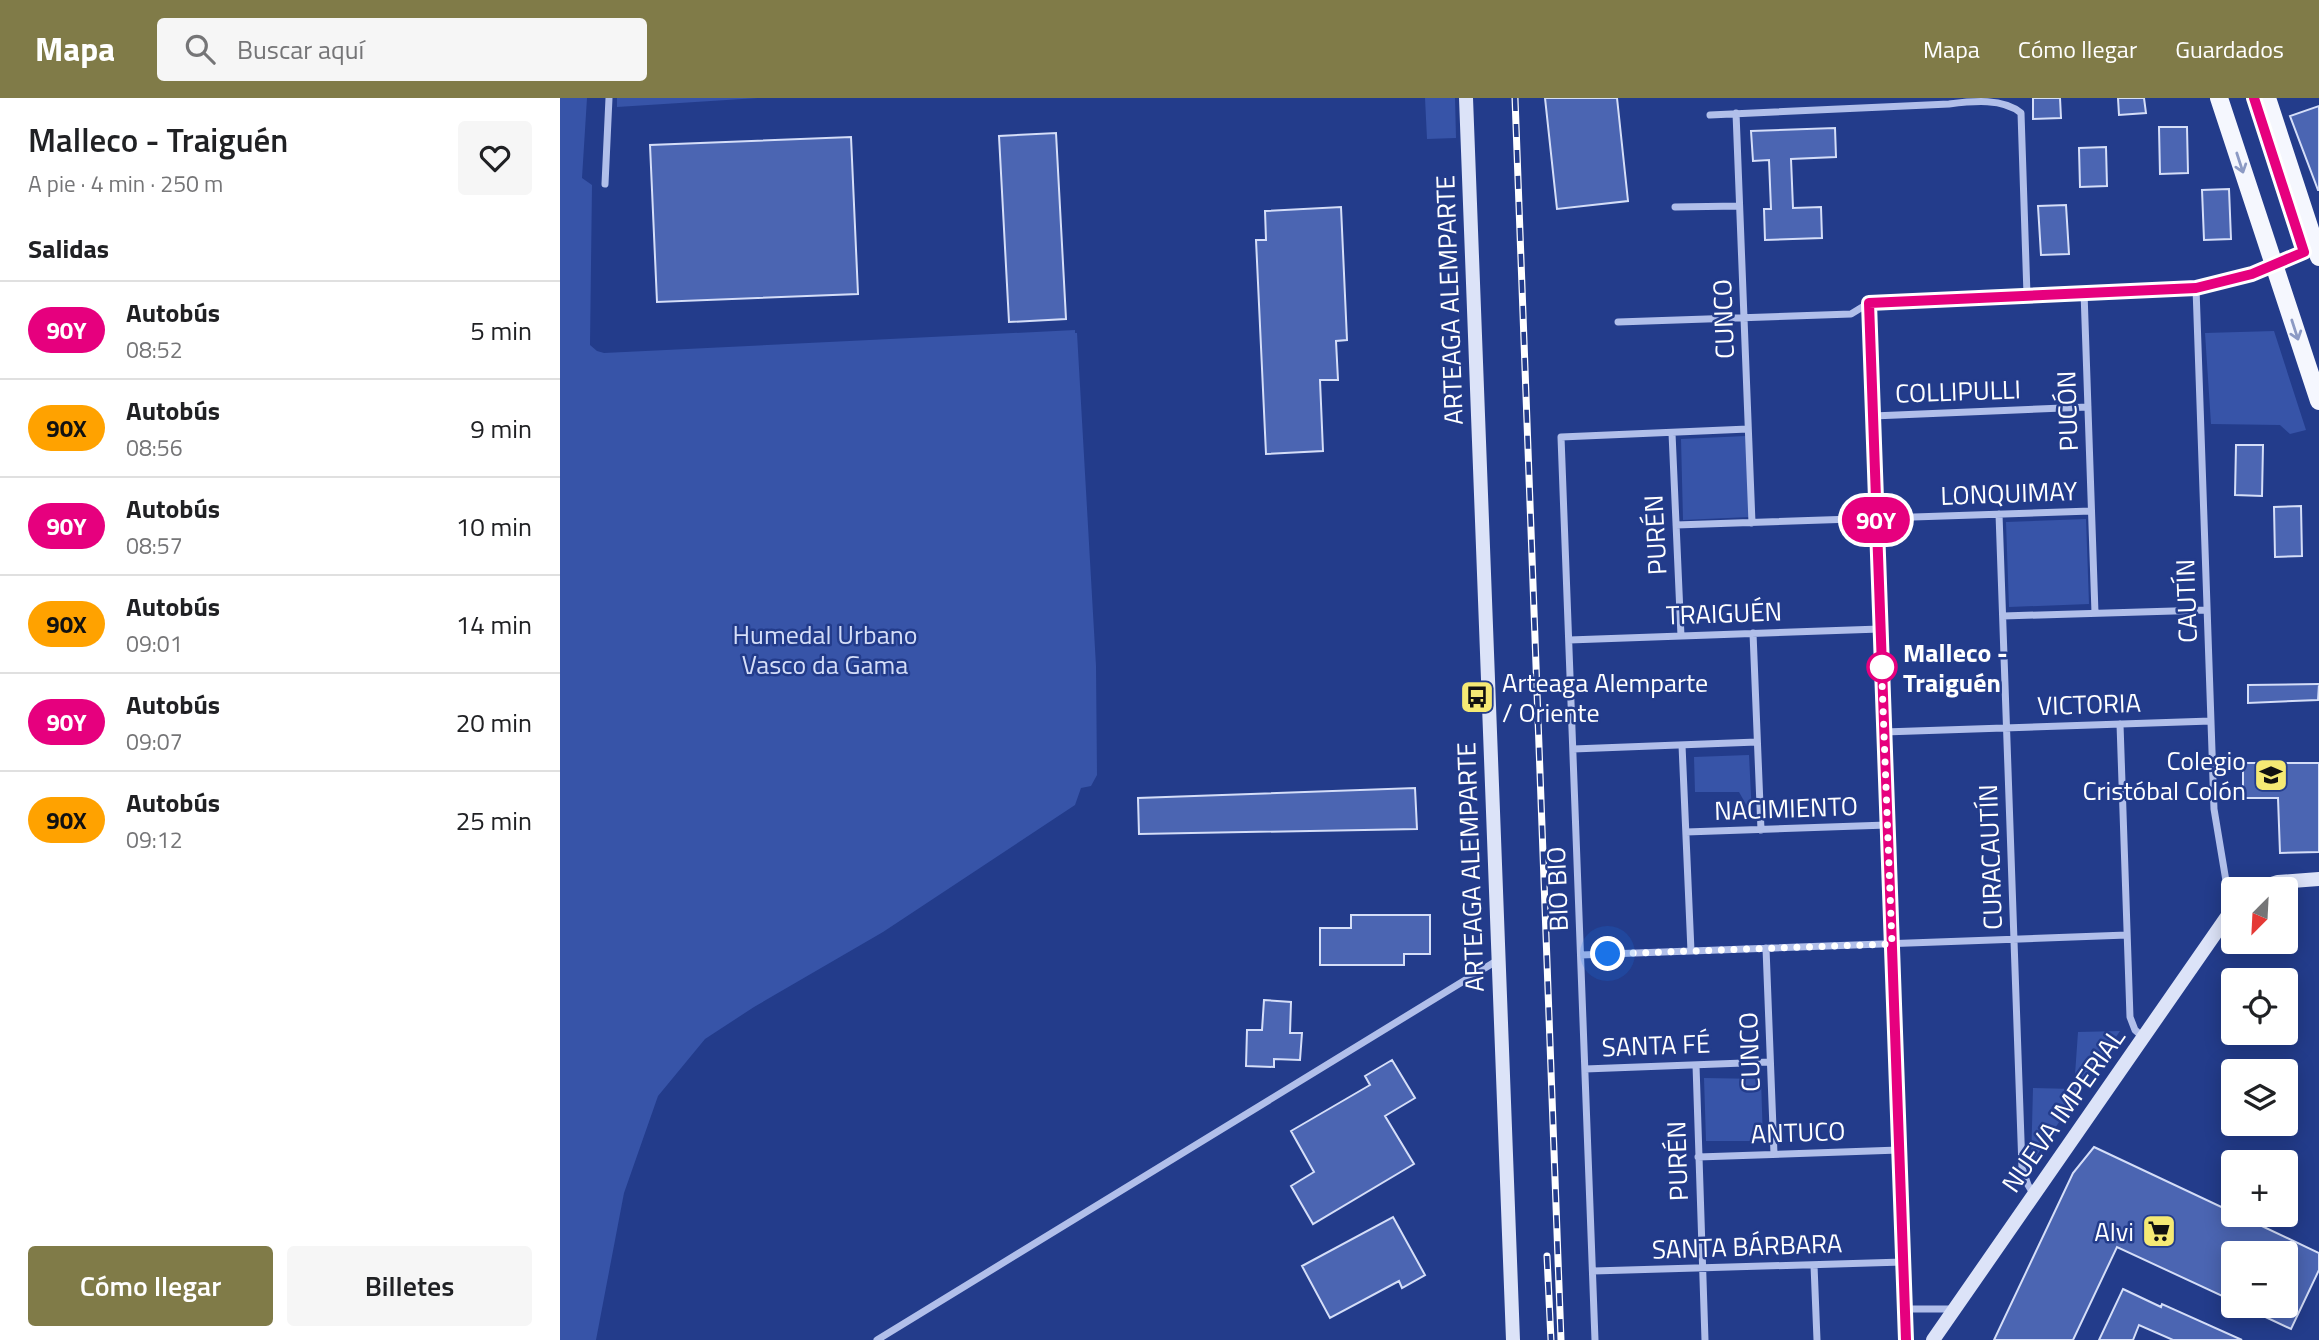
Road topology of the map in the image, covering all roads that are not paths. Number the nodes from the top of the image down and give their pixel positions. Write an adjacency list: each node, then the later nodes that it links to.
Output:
1 (609, 98): 10 (street)
2 (1466, 98): 58 (main road, ARTEAGA ALEMPARTE)
3 (1847, 98): 7 (street)
4 (2219, 98): 14 (main road, one-way to 14)
5 (2267, 98): 13 (main road)
6 (1959, 100): 7 (street); 17 (street)
7 (1847, 108): 8 (street)
8 (1736, 113): 9 (street); 11 (street, CUNCO)
9 (1710, 115)
10 (605, 184)
11 (1739, 206): 12 (street); 19 (street, CUNCO)
12 (1675, 207)
13 (2318, 250): 14 (street)
14 (2274, 265): 15 (street); 21 (main road, one-way to 21)
15 (2196, 288): 16 (street); 31 (street, CAUTÍN)
16 (2084, 292): 17 (street); 22 (street, PUCÓN)
17 (2027, 295): 18 (street)
18 (1869, 303): 19 (street); 23 (street)
19 (1744, 317): 20 (street); 24 (street, CUNCO)
20 (1618, 322)
21 (2319, 401)
22 (2088, 407): 23 (street, COLLIPULLI); 26 (street, PUCÓN)
23 (1872, 416): 28 (street)
24 (1748, 429): 25 (street); 29 (street, CUNCO)
25 (1672, 433): 30 (street, PURÉN); 37 (street, BIO BIO)
26 (2091, 511): 27 (street, LONQUIMAY); 32 (street, PUCÓN)
27 (1999, 514): 28 (street, LONQUIMAY); 33 (street, CURACAUTÍN)
28 (1876, 518): 29 (street, LONQUIMAY); 34 (street)
29 (1752, 523): 30 (street, LONQUIMAY)
30 (1676, 525): 36 (street, PURÉN)
31 (2207, 610): 32 (street); 38 (street, CAUTÍN)
32 (2095, 613): 33 (street)
33 (2003, 617): 40 (street, CURACAUTÍN)
34 (1880, 629): 35 (street, TRAIGUÉN); 41 (street)
35 (1753, 633): 36 (street, TRAIGUÉN); 42 (street)
36 (1681, 636): 37 (street, TRAIGUÉN)
37 (1569, 640): 44 (street, BIO BIO)
38 (2211, 721): 39 (street, VICTORIA); 48 (street, CAUTÍN)
39 (2120, 724): 40 (street, VICTORIA); 52 (street)
40 (2007, 728): 41 (street, VICTORIA); 53 (street, CURACAUTÍN)
41 (1884, 732): 45 (street)
42 (1757, 742): 43 (street); 46 (street)
43 (1682, 745): 44 (street); 47 (street)
44 (1573, 749): 57 (street, BIO BIO)
45 (1887, 825): 46 (street, NACIMIENTO); 54 (street)
46 (1761, 830): 47 (street, NACIMIENTO)
47 (1686, 832): 56 (street)
48 (2226, 877)
49 (2319, 879): 50 (main road)
50 (2298, 881)
51 (2221, 925): 59 (main road, NUEVA IMPERIAL)
52 (2127, 935): 53 (street); 59 (street)
53 (2014, 939): 54 (street); 66 (street, CURACAUTÍN)
54 (1892, 944): 55 (street); 63 (street)
55 (1766, 948): 56 (street); 60 (street, CUNCO)
56 (1691, 951): 57 (street)
57 (1581, 955): 62 (street, BIO BIO)
58 (1499, 960): 73 (street); 74 (main road, ARTEAGA ALEMPARTE)
59 (2143, 1038): 66 (main road, NUEVA IMPERIAL)
60 (1770, 1062): 61 (street, SANTA FÉ); 64 (street, CUNCO)
61 (1696, 1065): 62 (street, SANTA FÉ); 65 (street, PURÉN)
62 (1585, 1069): 70 (street, BIO BIO)
63 (1899, 1150): 64 (street, ANTUCO); 67 (street)
64 (1774, 1154): 65 (street, ANTUCO)
65 (1698, 1157): 69 (street, PURÉN)
66 (2034, 1195): 72 (main road, NUEVA IMPERIAL)
67 (1903, 1262): 68 (street, SANTA BÁRBARA); 71 (street)
68 (1814, 1265): 69 (street, SANTA BÁRBARA); 77 (street)
69 (1701, 1268): 70 (street, SANTA BÁRBARA); 76 (street, PURÉN)
70 (1592, 1271): 75 (street, BIO BIO)
71 (1905, 1308): 72 (street); 78 (street)
72 (1954, 1309): 79 (main road, NUEVA IMPERIAL)
73 (877, 1340)
74 (1513, 1340)
75 (1595, 1340)
76 (1705, 1340)
77 (1817, 1340)
78 (1906, 1340)
79 (1933, 1340)

